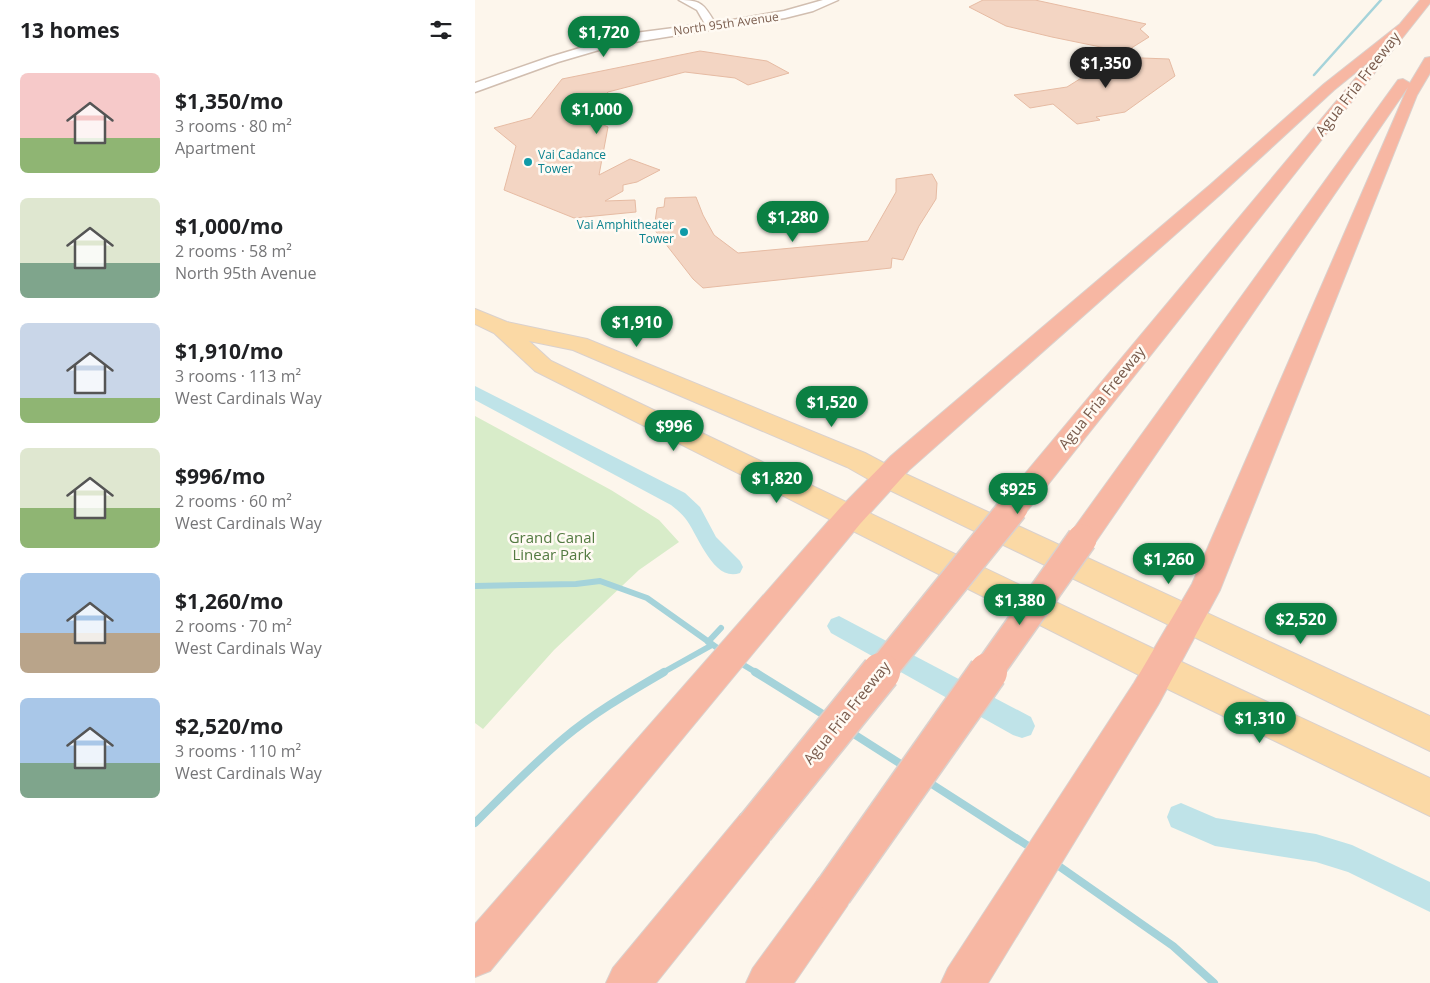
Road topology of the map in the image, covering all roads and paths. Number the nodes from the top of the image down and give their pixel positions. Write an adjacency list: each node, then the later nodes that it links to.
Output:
1 (684, 0): 5 (street)
2 (833, 0): 5 (street, North 95th Avenue)
3 (1426, 0): 4 (highway, Agua Fria Freeway)
4 (1404, 26): 11 (highway); 18 (highway, Agua Fria Freeway, bridge)
5 (712, 27): 8 (street, North 95th Avenue)
6 (1430, 46): 19 (highway, bridge)
7 (1430, 61): 13 (highway)
8 (475, 88)
9 (475, 316): 10 (main road)
10 (501, 328): 11 (main road); 12 (main road)
11 (887, 478): 12 (highway); 13 (main road)
12 (850, 516): 14 (main road); 17 (highway)
13 (1189, 619): 14 (highway); 15 (main road)
14 (1161, 669): 16 (main road); 20 (highway)
15 (1430, 734)
16 (1430, 797)
17 (475, 956)
18 (628, 983)
19 (768, 983)
20 (963, 983)

